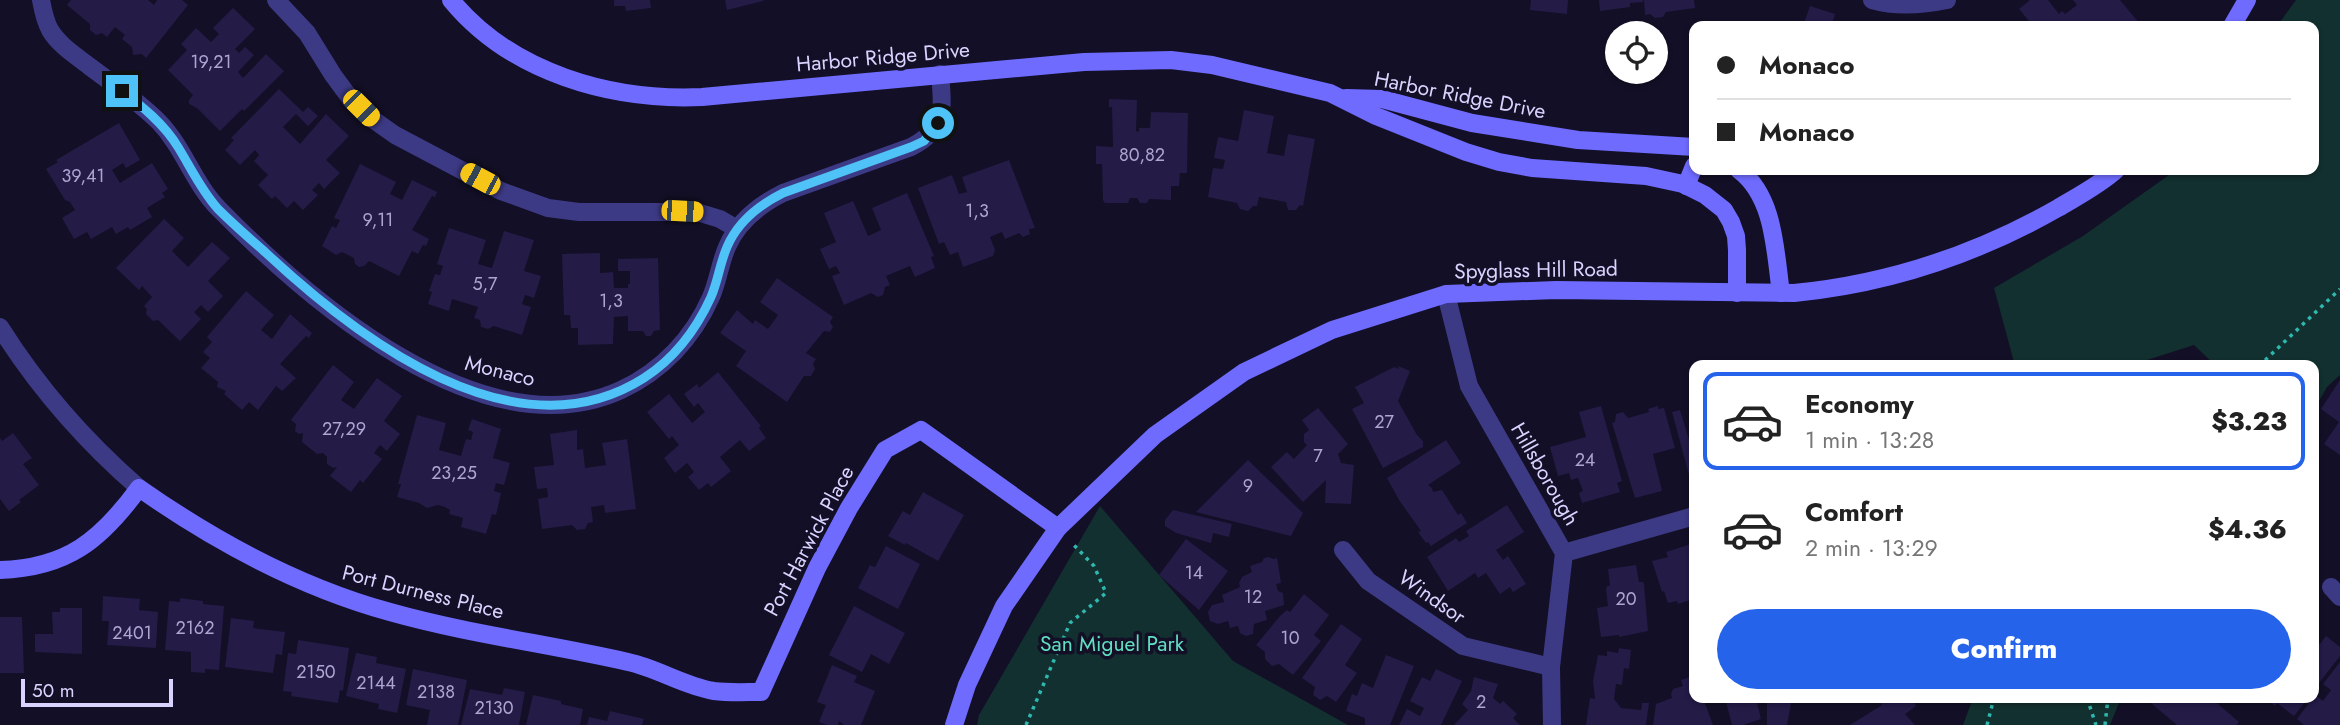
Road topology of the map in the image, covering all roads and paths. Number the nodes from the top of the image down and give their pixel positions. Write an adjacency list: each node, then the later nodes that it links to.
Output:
1 (41, 0): 15 (street, Monaco)
2 (276, 0): 15 (street)
3 (451, 0): 8 (street, Harbor Ridge Drive)
4 (1872, 0): 5 (street)
5 (1947, 0)
6 (2247, 0): 7 (street)
7 (2235, 21)
8 (940, 75): 9 (street, Harbor Ridge Drive); 15 (street, Monaco)
9 (1342, 98): 10 (street, Harbor Ridge Drive); 14 (street, Harbor Ridge Drive)
10 (1689, 148)
11 (1690, 175): 14 (street)
12 (1746, 175): 18 (street)
13 (2111, 175): 18 (street, Spyglass Hill Road)
14 (1686, 186): 17 (street, Harbor Ridge Drive)
15 (737, 229)
16 (2340, 289): 21 (path)
17 (1737, 293): 18 (street, Spyglass Hill Road); 19 (street, Spyglass Hill Road)
18 (1781, 293)
19 (1446, 294): 24 (street, Spyglass Hill Road); 26 (street, Hillsborough)
20 (0, 327): 22 (street, Port Durness Place)
21 (2265, 360)
22 (139, 488): 27 (street); 29 (street, Port Durness Place)
23 (1689, 517): 26 (street)
24 (1058, 528): 29 (street, Port Harwick Place); 33 (street, Spyglass Hill Road); 34 (path)
25 (1343, 550): 28 (street, Windsor)
26 (1564, 553): 28 (street, Hillsborough)
27 (0, 570)
28 (1551, 667): 35 (street, Hillsborough)
29 (761, 692)
30 (1993, 703): 36 (path)
31 (2089, 703): 37 (path)
32 (2107, 703): 38 (path)
33 (954, 725)
34 (1026, 725)
35 (1552, 725)
36 (1987, 725)
37 (2096, 725)
38 (2105, 725)

